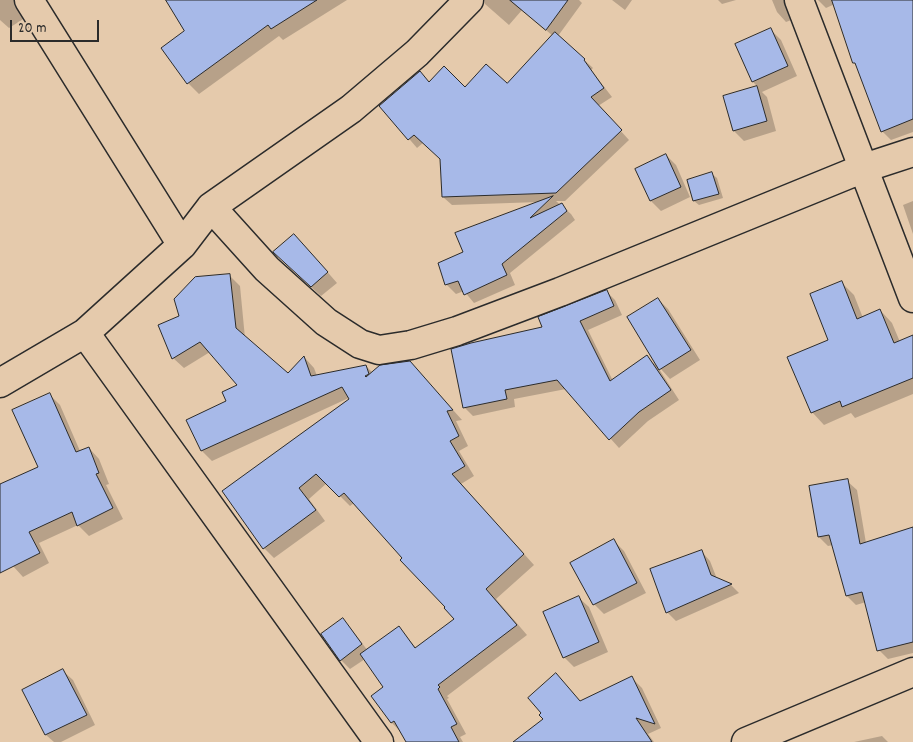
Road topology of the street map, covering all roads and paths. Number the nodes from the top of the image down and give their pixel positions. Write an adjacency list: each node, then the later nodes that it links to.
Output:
1 (29, 0): 7 (street)
2 (469, 0): 6 (street)
3 (799, 0): 5 (street)
4 (913, 152): 5 (street)
5 (864, 168): 6 (street); 8 (street)
6 (211, 207): 7 (street)
7 (182, 245): 9 (street)
8 (913, 298)
9 (86, 333): 10 (street); 12 (street)
10 (0, 383)
11 (913, 672): 13 (street)
12 (379, 742)
13 (746, 742)

